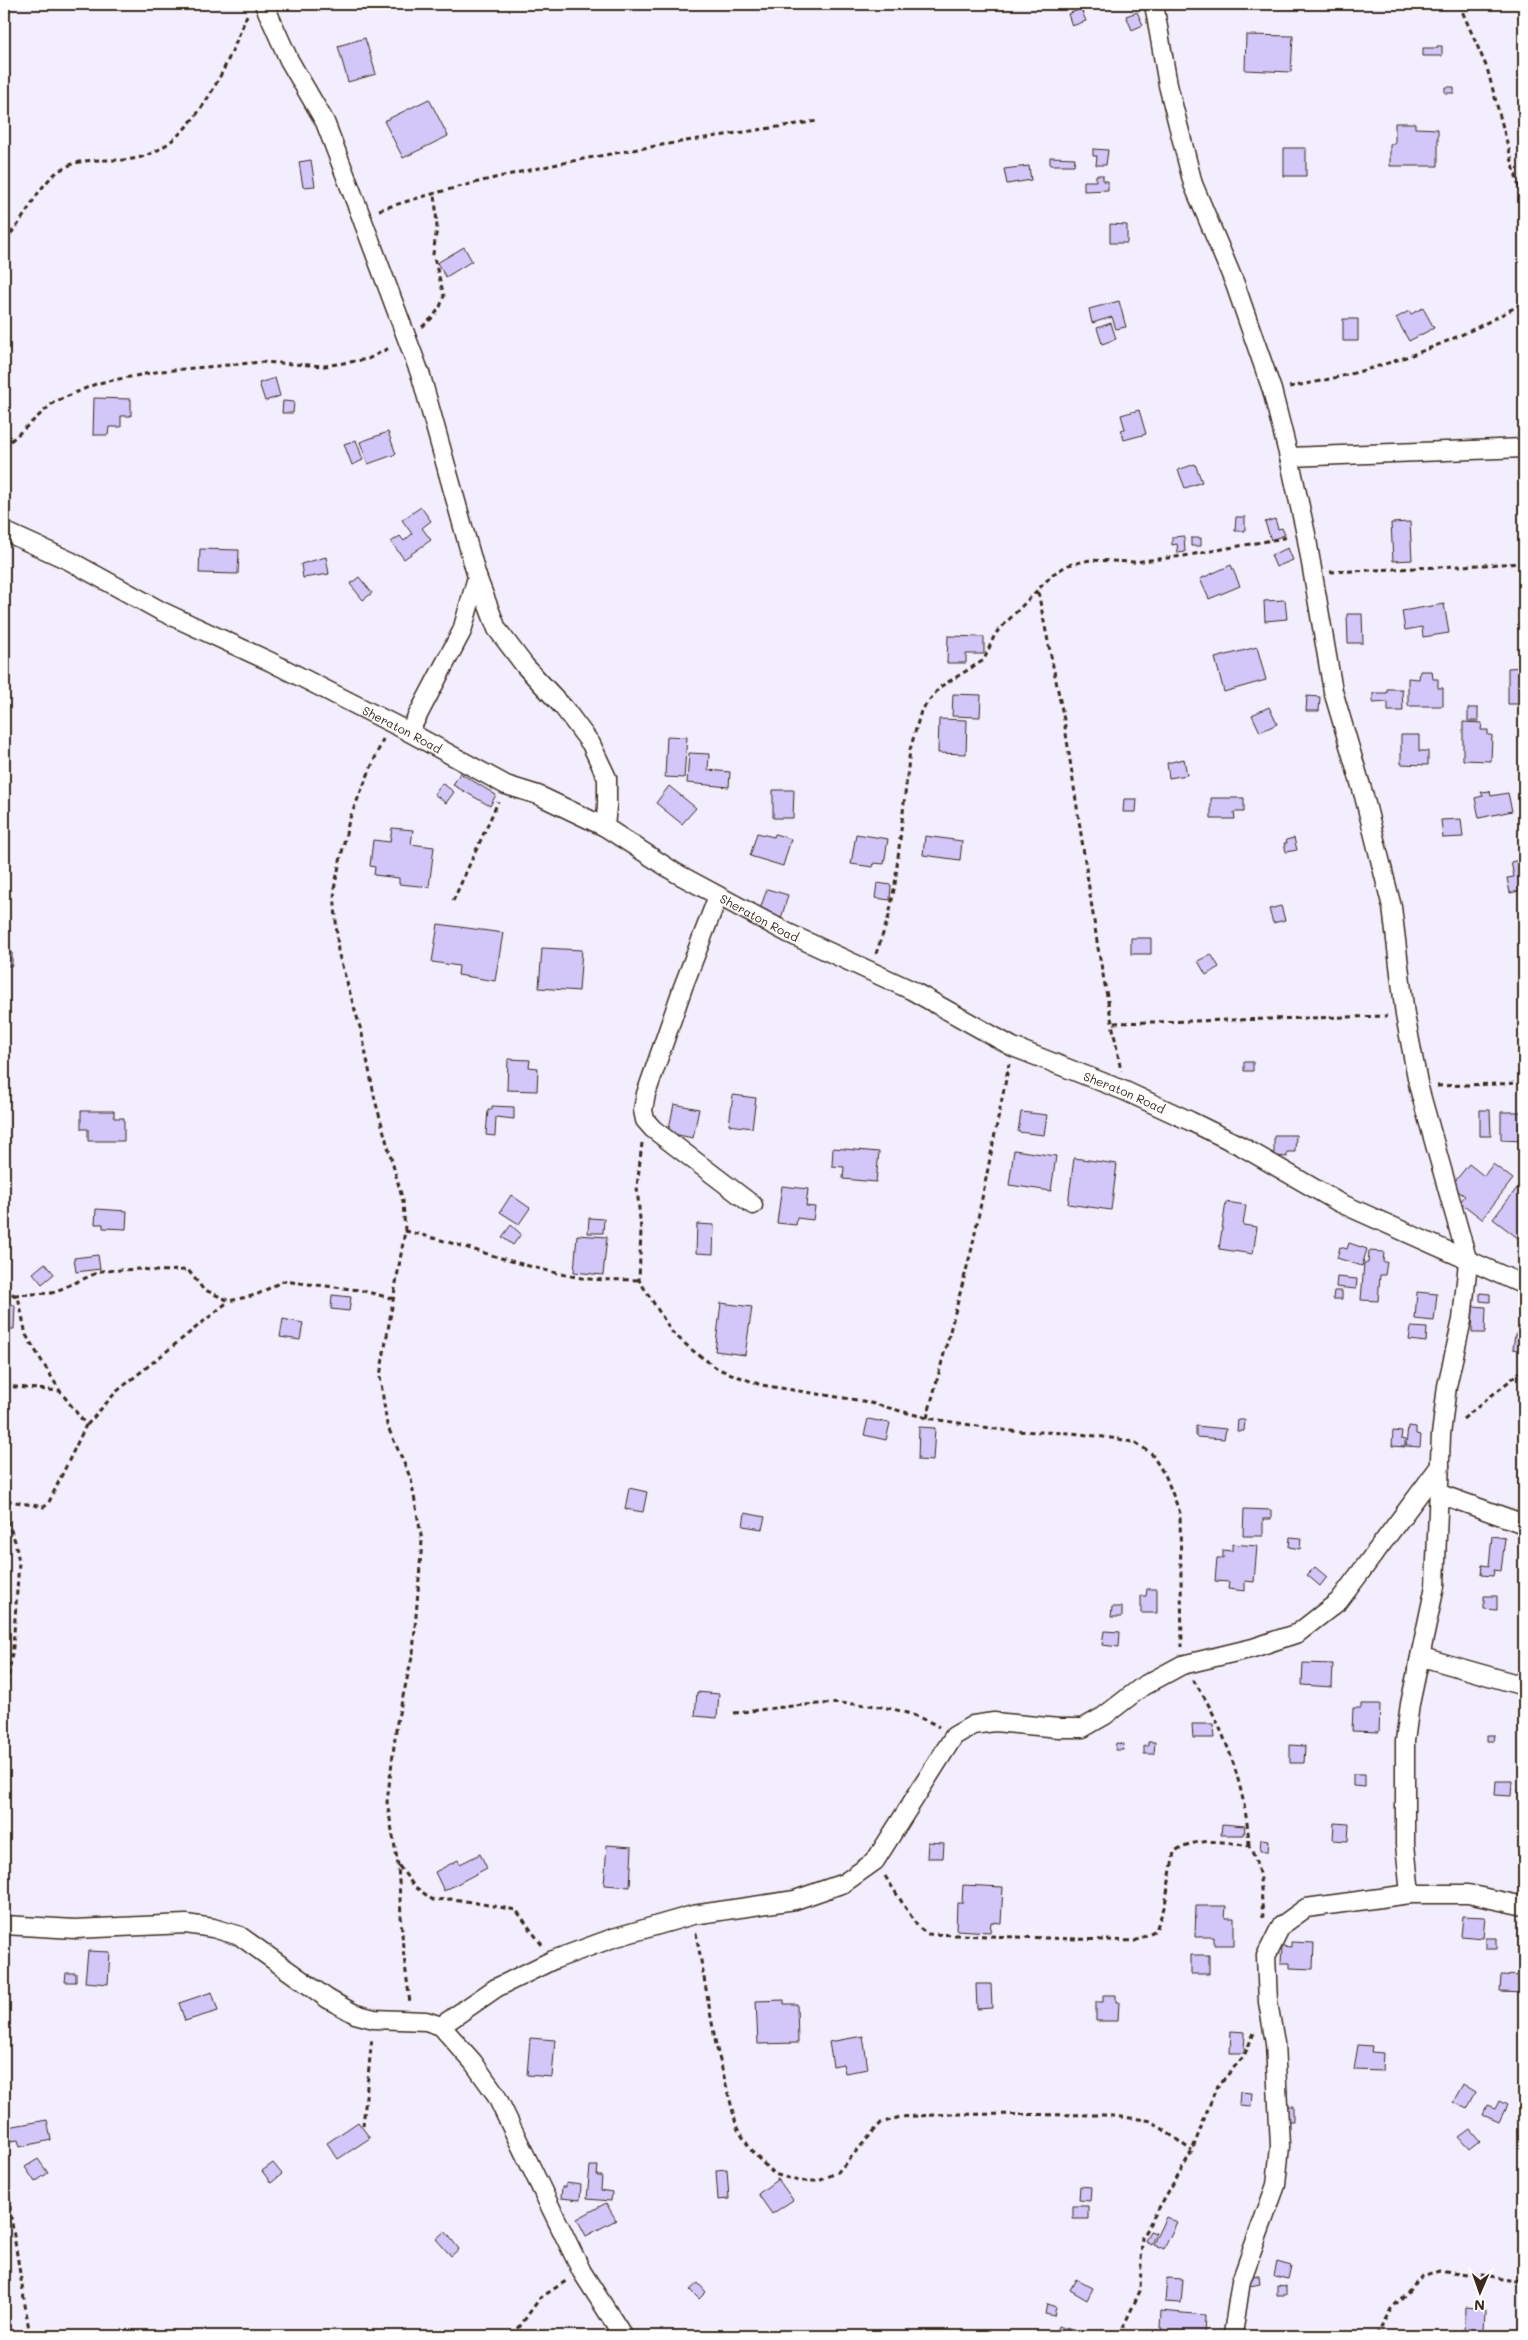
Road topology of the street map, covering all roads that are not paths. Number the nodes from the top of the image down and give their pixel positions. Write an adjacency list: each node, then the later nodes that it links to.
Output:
1 (264, 4): 6 (street)
2 (1154, 4): 4 (street)
3 (1524, 448): 4 (street)
4 (1289, 456): 11 (street)
5 (4, 531): 7 (street, Sheraton Road)
6 (477, 577): 7 (street); 8 (street)
7 (409, 732): 8 (street, Sheraton Road)
8 (605, 827): 9 (street, Sheraton Road)
9 (718, 896): 10 (street); 11 (street, Sheraton Road)
10 (753, 1205)
11 (1468, 1262): 12 (street, Sheraton Road); 13 (street)
12 (1524, 1285)
13 (1440, 1466): 14 (street); 21 (street)
14 (1440, 1494): 15 (street); 16 (street)
15 (1524, 1524)
16 (1422, 1656): 17 (street); 18 (street)
17 (1524, 1686)
18 (1410, 1894): 19 (street); 22 (street)
19 (1524, 1906)
20 (4, 1926): 21 (street)
21 (441, 2026): 23 (street)
22 (1233, 2334)
23 (623, 2336)

